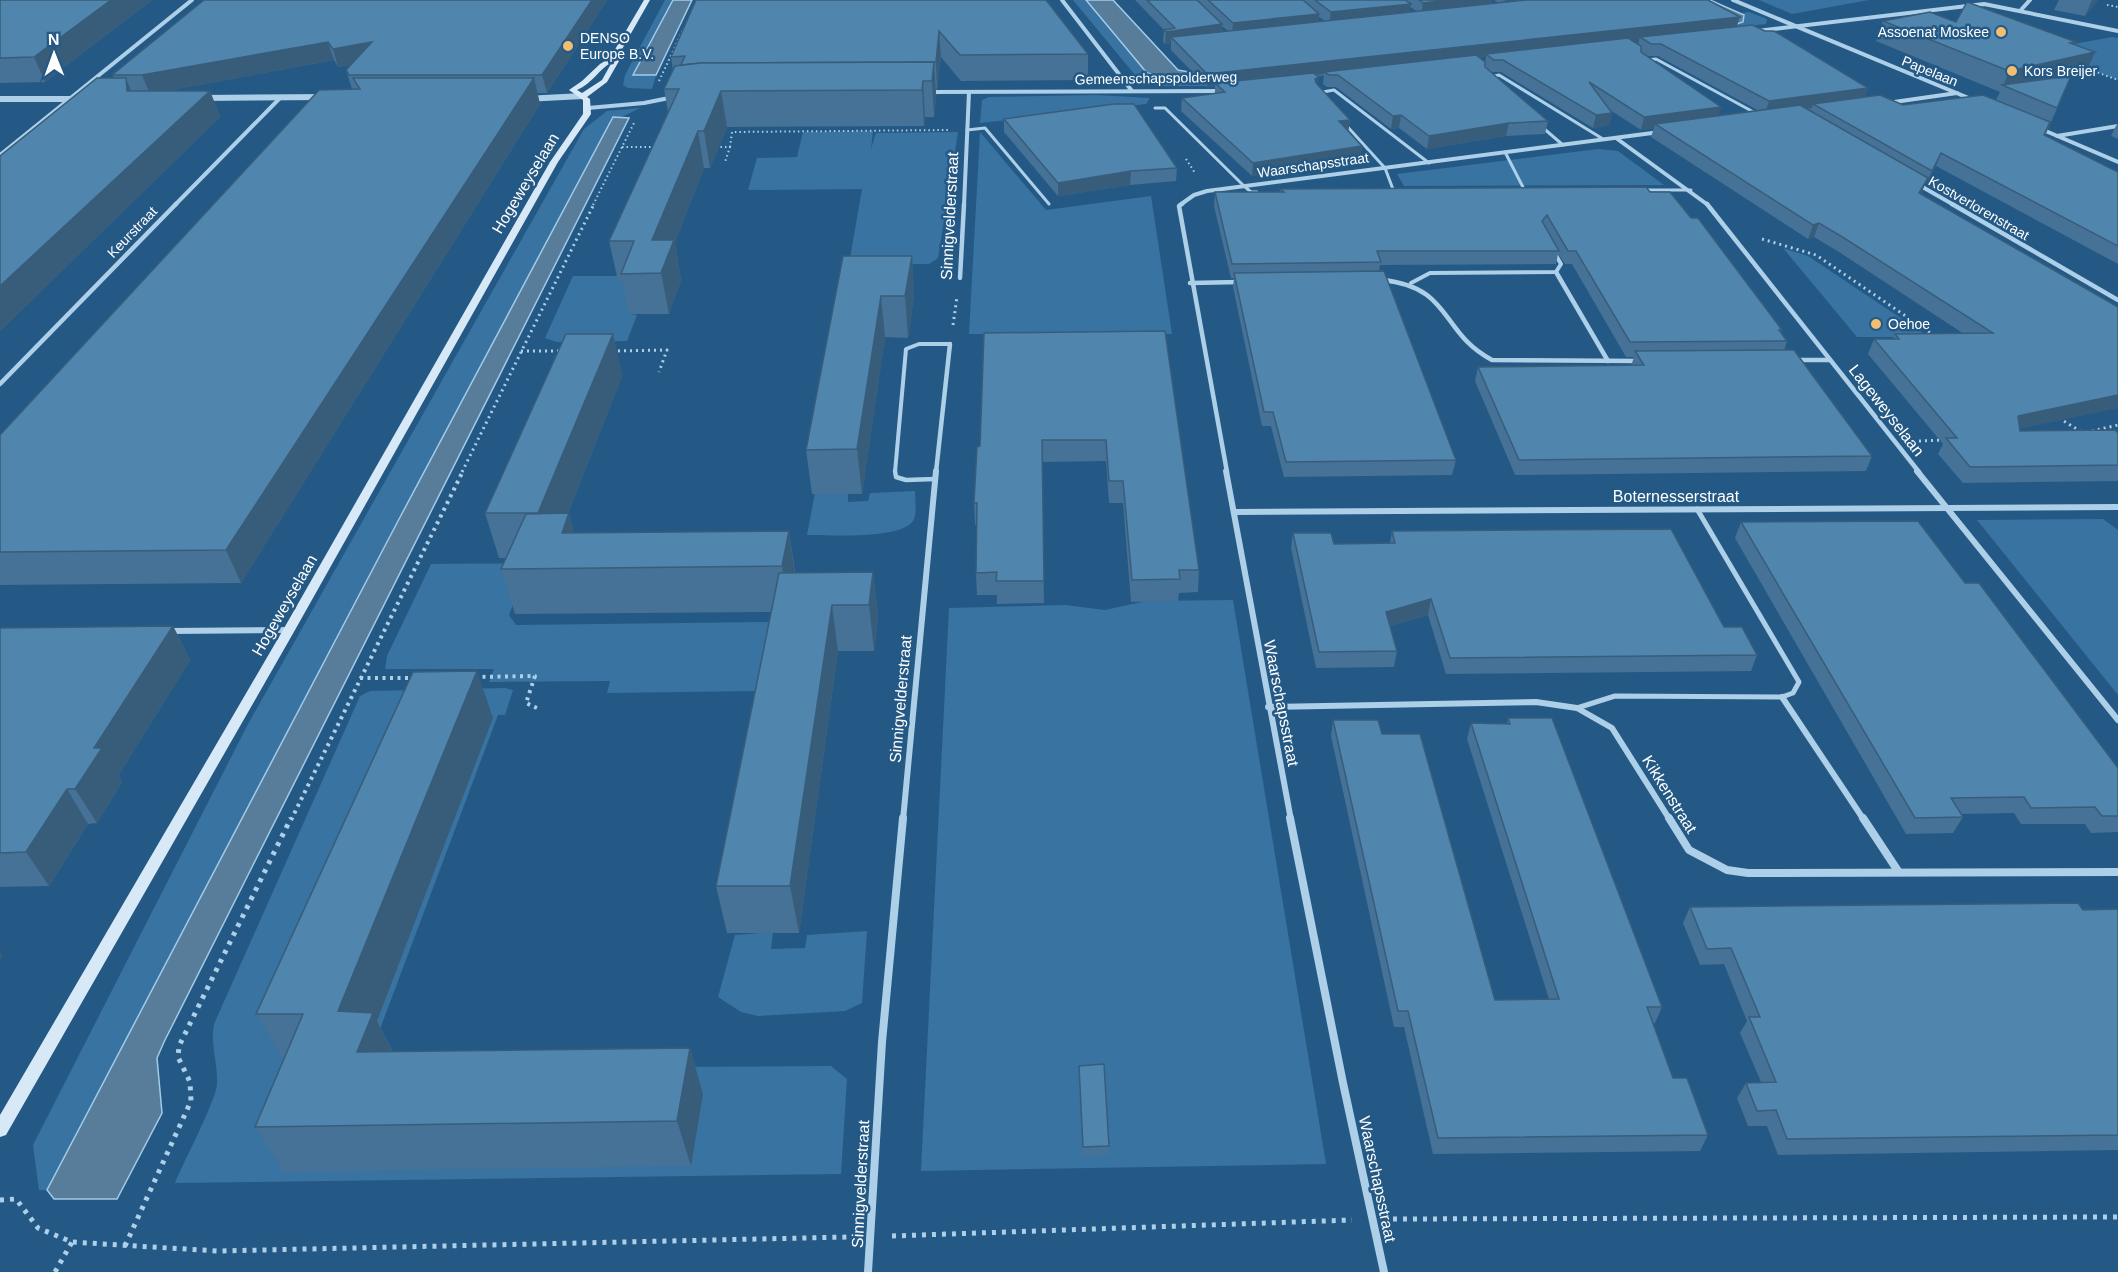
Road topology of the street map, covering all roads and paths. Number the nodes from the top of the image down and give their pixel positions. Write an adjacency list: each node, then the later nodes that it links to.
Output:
1 (192, 0): 36 (street)
2 (647, 0): 14 (main road)
3 (1062, 0): 24 (street)
4 (1733, 0): 8 (street, Papelaan)
5 (2030, 0): 6 (street)
6 (2020, 11): 8 (street); 11 (street)
7 (688, 20): 23 (path)
8 (1794, 27): 9 (street); 30 (street, Papelaan)
9 (1768, 30): 10 (street); 12 (street)
10 (1746, 32)
11 (2118, 32)
12 (1776, 35)
13 (1640, 56): 15 (street)
14 (613, 59): 29 (main road); 29 (main road)
15 (1647, 60): 16 (street); 45 (street)
16 (1649, 68)
17 (2085, 68): 20 (path)
18 (1483, 70): 19 (street)
19 (1491, 77): 21 (street); 54 (street)
20 (2118, 80)
21 (1494, 85)
22 (1320, 87): 28 (street)
23 (655, 90)
24 (1132, 91): 25 (street, Gemeenschapspolderweg); 27 (street, Gemeenschapspolderweg)
25 (1223, 91)
26 (921, 92): 27 (street, Gemeenschapspolderweg)
27 (969, 92): 50 (street, Sinnigvelderstraat)
28 (1326, 92): 38 (street); 64 (street)
29 (578, 93): 29 (street); 42 (main road)
30 (1957, 93): 39 (street, Papelaan); 41 (street)
31 (677, 96): 40 (street)
32 (339, 97): 34 (street)
33 (198, 98): 34 (street)
34 (280, 98): 95 (street, Keurstraat)
35 (0, 99): 36 (street)
36 (69, 99): 37 (street); 61 (street)
37 (93, 99)
38 (1324, 101)
39 (1978, 102)
40 (644, 103): 42 (street); 56 (path)
41 (1883, 104)
42 (588, 108): 107 (main road, Hogeweyselaan)
43 (1155, 108): 67 (street, Waarschapsstraat)
44 (1339, 118): 65 (street, Waarschapsstraat)
45 (1767, 119): 46 (street)
46 (1758, 120)
47 (1537, 122): 55 (street)
48 (2118, 126): 52 (street)
49 (2040, 129): 52 (street)
50 (967, 130): 59 (path); 75 (street, Sinnigvelderstraat); 79 (street, Sinnigvelderstraat)
51 (1673, 131): 53 (street, Waarschapsstraat)
52 (2057, 136): 63 (street)
53 (1616, 138): 54 (street, Waarschapsstraat); 69 (street, Lageweyselaan)
54 (1603, 139): 55 (street, Waarschapsstraat)
55 (1563, 145): 60 (street, Waarschapsstraat)
56 (622, 147): 57 (path); 87 (path)
57 (658, 147)
58 (706, 147): 59 (path)
59 (729, 147): 62 (path)
60 (1505, 152): 64 (street, Waarschapsstraat); 71 (street)
61 (0, 155)
62 (725, 162)
63 (2118, 162)
64 (1428, 163): 65 (street, Waarschapsstraat)
65 (1384, 168): 67 (street, Waarschapsstraat); 74 (street, Waarschapsstraat)
66 (1911, 181): 84 (street, Kostverlorenstraat)
67 (1244, 186): 72 (street, Waarschapsstraat); 82 (street, Waarschapsstraat)
68 (1644, 190): 69 (street)
69 (1691, 190): 76 (street, Lageweyselaan)
70 (1406, 191): 74 (street)
71 (1514, 191)
72 (1263, 192)
73 (1382, 192): 74 (street)
74 (1394, 192)
75 (1048, 204)
76 (1727, 229): 85 (path); 91 (street, Lageweyselaan)
77 (1552, 248): 78 (street)
78 (1556, 272): 83 (street); 93 (street)
79 (960, 278): 86 (path, Sinnigvelderstraat)
80 (1378, 280): 83 (street)
81 (1248, 282): 82 (street)
82 (1190, 283): 106 (street, Waarschapsstraat)
83 (1411, 283): 93 (street)
84 (2118, 300)
85 (1940, 339)
86 (950, 344): 102 (street, Sinnigvelderstraat); 102 (lane)
87 (521, 351): 88 (path); 110 (path)
88 (566, 351)
89 (611, 351): 94 (path)
90 (1784, 360): 91 (street)
91 (1830, 360): 101 (street, Lageweyselaan)
92 (1643, 361): 93 (street)
93 (1608, 362)
94 (659, 372)
95 (0, 384)
96 (2054, 414): 98 (path)
97 (2118, 425): 98 (path)
98 (2082, 433): 99 (path)
99 (2092, 439)
100 (1952, 440): 101 (path)
101 (1894, 441): 104 (street, Lageweyselaan)
102 (935, 479): 123 (street, Sinnigvelderstraat)
103 (2118, 507): 104 (street, Boternesserstraat)
104 (1947, 508): 105 (street, Boternesserstraat); 116 (street, Lageweyselaan)
105 (1697, 509): 106 (street, Boternesserstraat); 112 (street)
106 (1234, 512): 113 (street, Waarschapsstraat)
107 (289, 630): 108 (street); 119 (main road, Hogeweyselaan)
108 (162, 632)
109 (465, 677): 115 (path)
110 (360, 678): 111 (path); 125 (path)
111 (418, 678)
112 (1782, 698): 114 (street, Kikkenstraat); 117 (street)
113 (1268, 708): 114 (street, Kikkenstraat); 122 (street, Waarschapsstraat)
114 (1577, 708): 117 (street, Kikkenstraat)
115 (539, 709)
116 (2118, 720)
117 (1898, 871): 118 (street, Kikkenstraat)
118 (2118, 872)
119 (0, 1130)
120 (0, 1200): 124 (path)
121 (2118, 1217): 122 (path)
122 (1372, 1219): 123 (path); 128 (street, Waarschapsstraat)
123 (872, 1236): 125 (path); 127 (street, Sinnigvelderstraat)
124 (72, 1242): 125 (path); 126 (path)
125 (125, 1246)
126 (55, 1272)
127 (868, 1272)
128 (1384, 1272)

